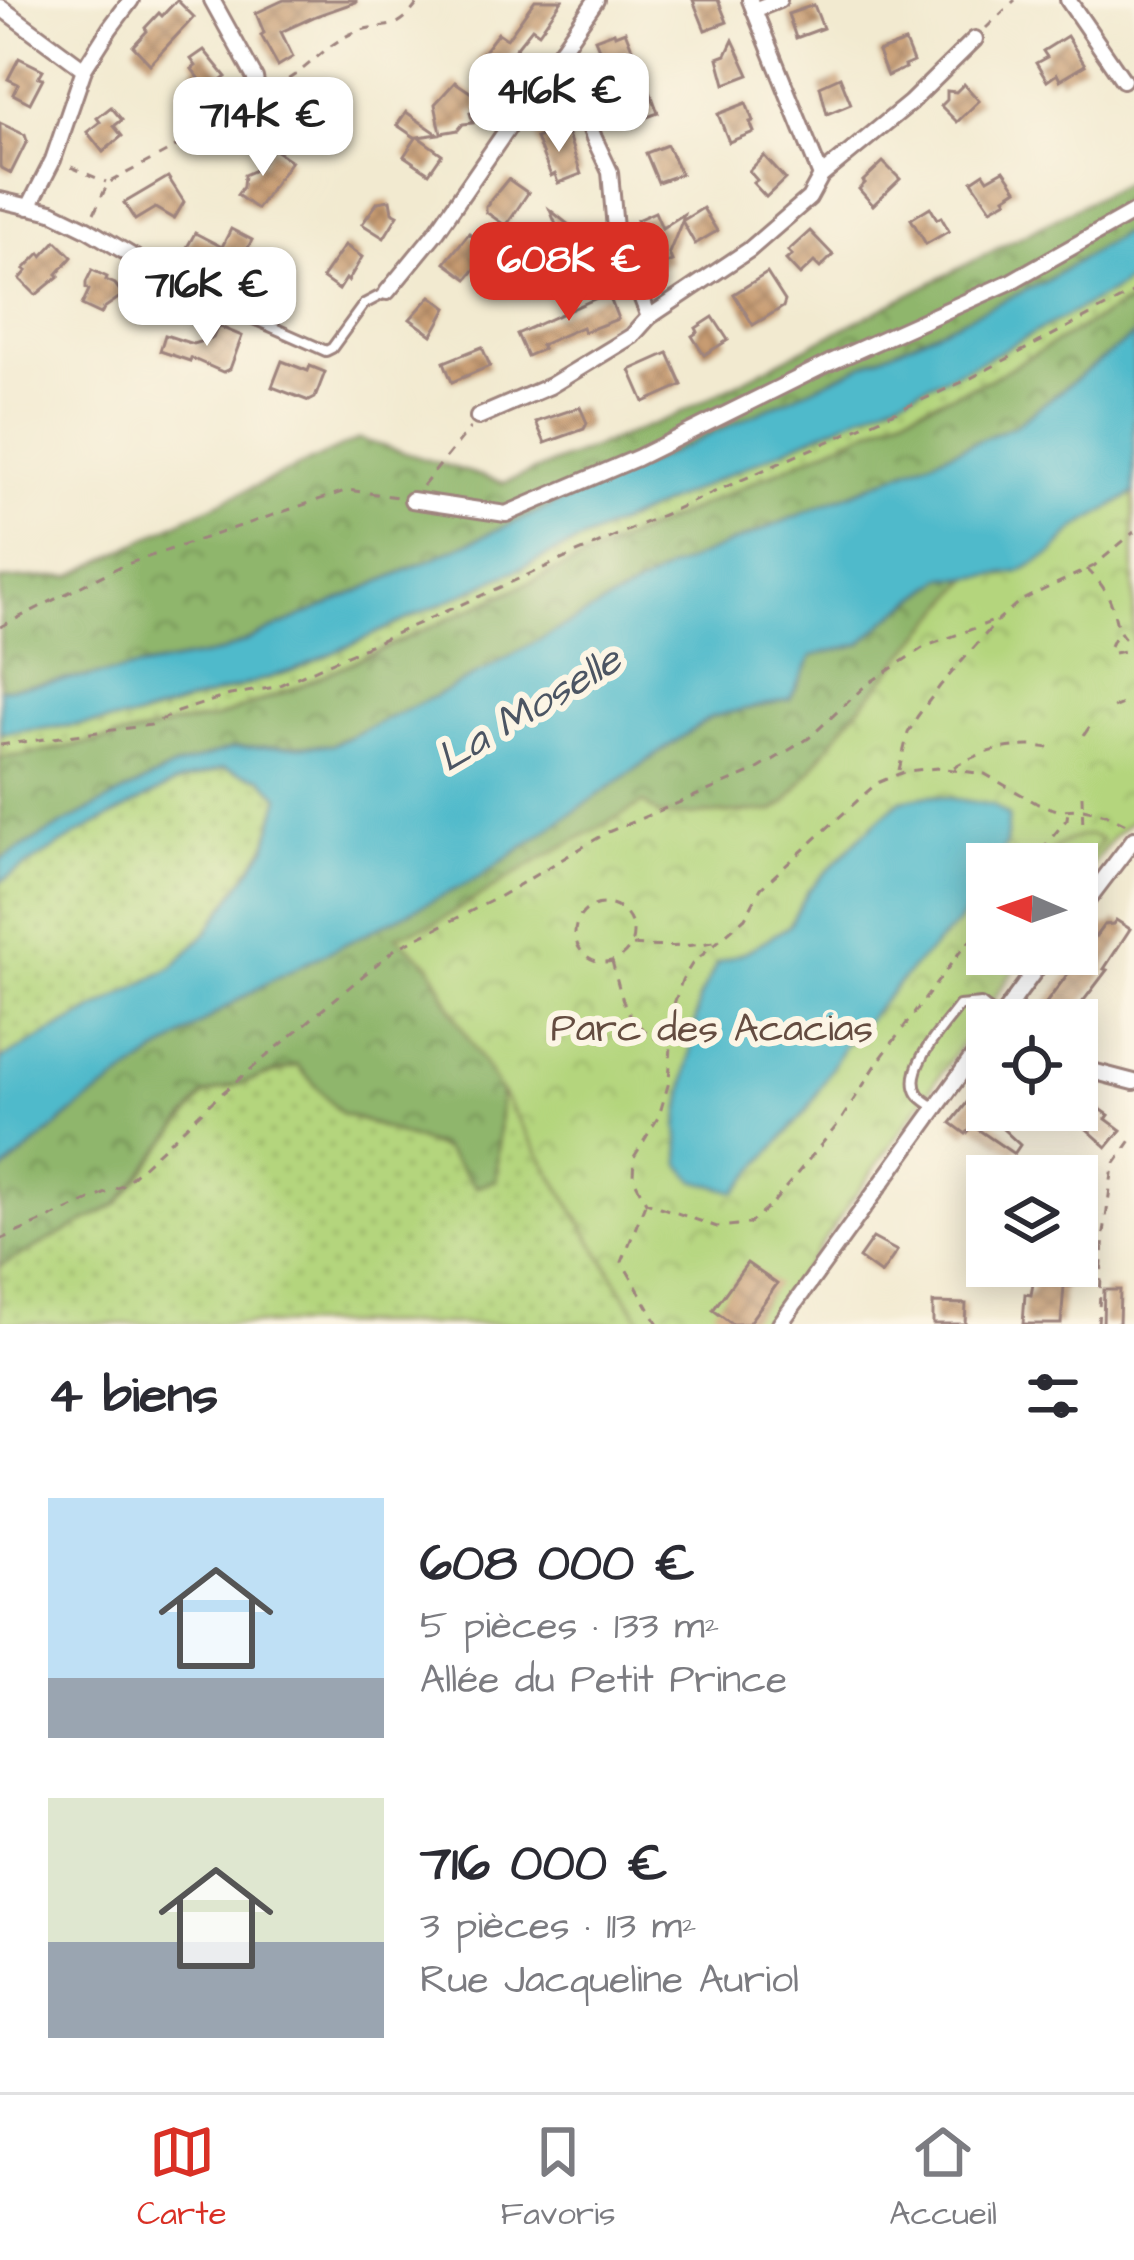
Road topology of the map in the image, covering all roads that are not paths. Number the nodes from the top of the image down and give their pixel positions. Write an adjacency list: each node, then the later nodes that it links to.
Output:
1 (131, 0): 10 (street)
2 (212, 0): 12 (street)
3 (596, 0): 9 (street)
4 (778, 0): 6 (street)
5 (1068, 0): 11 (street)
6 (752, 5): 13 (street)
7 (0, 7): 10 (street)
8 (975, 39): 13 (street)
9 (562, 49): 17 (street); 19 (street)
10 (84, 69): 15 (street)
11 (1123, 80)
12 (213, 141)
13 (821, 176): 19 (street)
14 (0, 200): 15 (street)
15 (29, 208): 18 (street)
16 (1134, 212): 21 (street)
17 (387, 292): 18 (lane)
18 (182, 302)
19 (649, 317): 20 (street)
20 (478, 417)
21 (412, 500)
22 (1134, 839): 23 (street)
23 (1098, 886)
24 (966, 1005): 28 (lane)
25 (966, 1066): 28 (street)
26 (1098, 1073): 27 (street)
27 (1134, 1082)
28 (935, 1108): 29 (street)
29 (780, 1324)

